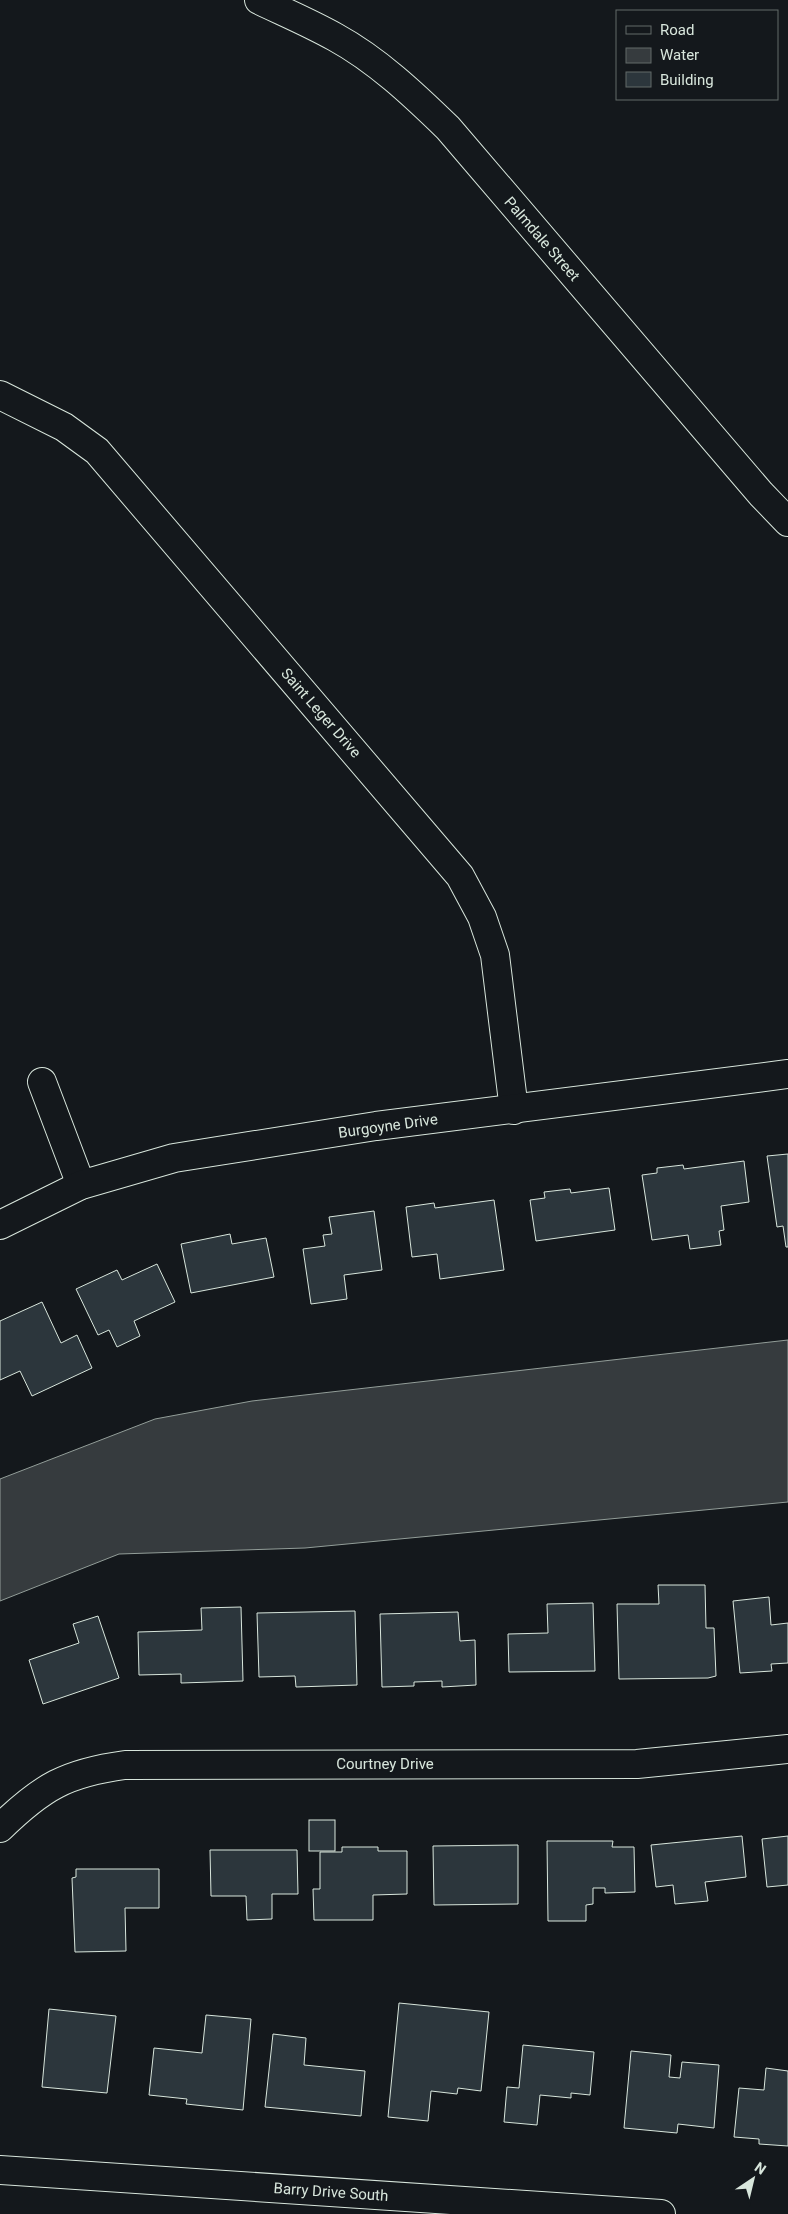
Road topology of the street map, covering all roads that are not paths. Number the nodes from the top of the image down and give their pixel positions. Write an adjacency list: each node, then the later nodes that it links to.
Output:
1 (259, 0): 3 (street, Palmdale Street)
2 (0, 395): 6 (street, Saint Leger Drive)
3 (788, 522)
4 (788, 1074): 6 (street, Burgoyne Drive)
5 (42, 1082): 7 (street)
6 (514, 1110): 7 (street, Burgoyne Drive)
7 (81, 1185): 8 (street, Burgoyne Drive)
8 (0, 1225)
9 (788, 1749): 10 (street, Courtney Drive)
10 (0, 1828)
11 (0, 2170): 12 (street, Barry Drive South)
12 (661, 2214)

